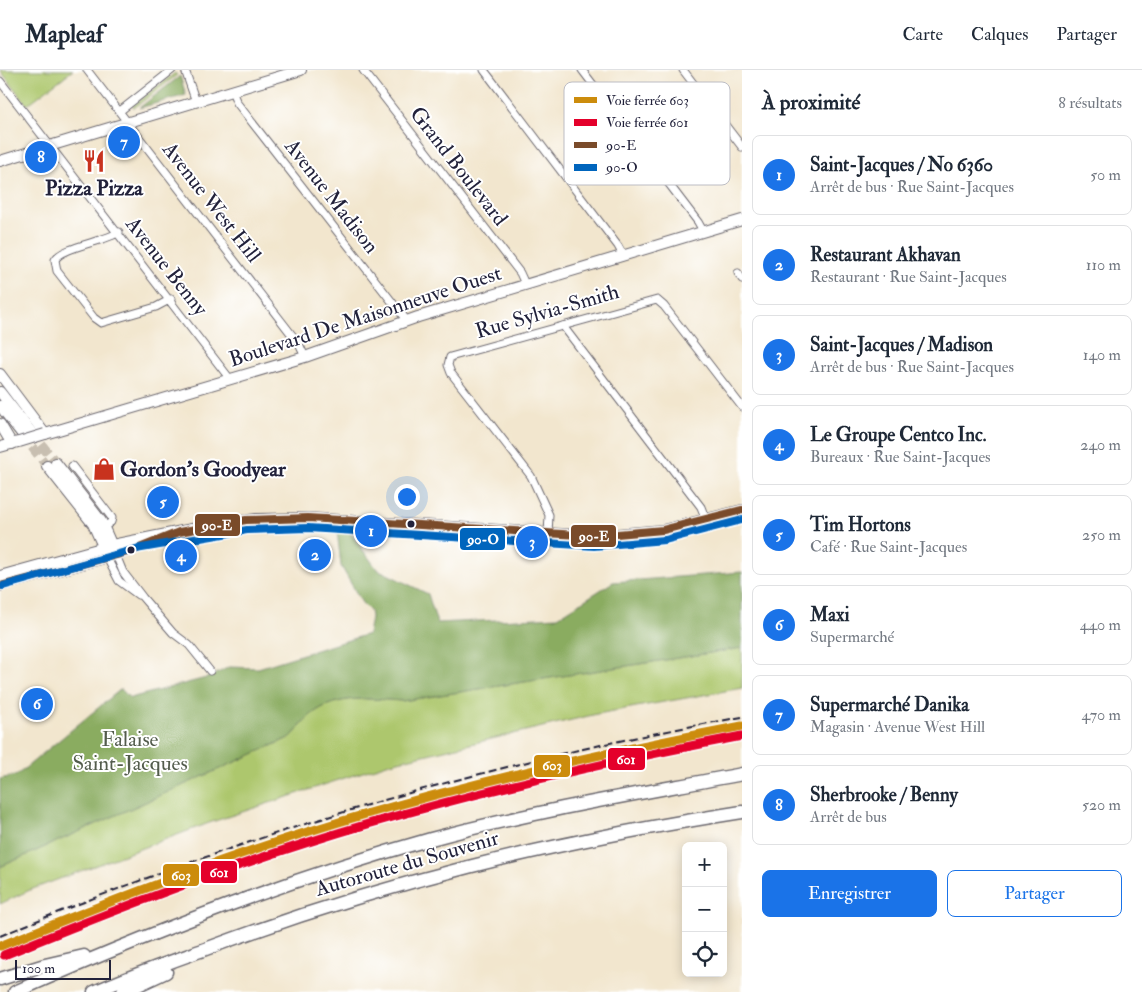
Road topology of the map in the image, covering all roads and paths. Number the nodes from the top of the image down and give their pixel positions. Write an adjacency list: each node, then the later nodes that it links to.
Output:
1 (87, 70): 15 (street, Avenue West Hill)
2 (172, 70): 15 (street)
3 (184, 70): 14 (street)
4 (301, 70): 9 (main road)
5 (363, 70): 28 (street, Grand Boulevard)
6 (484, 70): 21 (street)
7 (582, 70): 11 (street)
8 (683, 70): 12 (street)
9 (282, 73): 13 (main road)
10 (0, 81): 18 (street, Avenue Benny)
11 (591, 82)
12 (692, 82)
13 (232, 91): 14 (main road); 30 (street, Avenue Madison)
14 (196, 102): 16 (main road)
15 (120, 110): 16 (street, Avenue West Hill)
16 (128, 122): 18 (main road); 32 (street, Avenue West Hill)
17 (730, 131): 19 (street)
18 (51, 145): 20 (main road); 26 (street, Avenue Benny)
19 (742, 147)
20 (0, 161)
21 (564, 175)
22 (572, 185): 27 (street)
23 (670, 185): 25 (street)
24 (742, 220): 25 (main road, Boulevard De Maisonneuve Ouest)
25 (703, 231): 27 (main road, Boulevard De Maisonneuve Ouest)
26 (118, 232): 29 (street, Avenue Benny); 29 (street)
27 (623, 255): 28 (main road, Boulevard De Maisonneuve Ouest)
28 (525, 284): 30 (main road, Boulevard De Maisonneuve Ouest)
29 (171, 299): 34 (street, Avenue Benny)
30 (407, 321): 32 (main road, Boulevard De Maisonneuve Ouest)
31 (563, 326): 37 (street, Rue Sylvia-Smith); 44 (street); 46 (street, Rue Sylvia-Smith)
32 (305, 357): 34 (main road, Boulevard De Maisonneuve Ouest)
33 (0, 374): 39 (main road)
34 (230, 379): 39 (main road, Boulevard De Maisonneuve Ouest)
35 (0, 392): 40 (main road)
36 (0, 406): 40 (main road)
37 (742, 407)
38 (0, 424): 40 (main road)
39 (46, 434): 40 (main road, Boulevard De Maisonneuve Ouest, bridge)
40 (21, 438): 41 (main road, Boulevard De Maisonneuve Ouest)
41 (0, 447)
42 (72, 466): 45 (street)
43 (742, 510): 44 (main road)
44 (706, 520): 46 (main road)
45 (104, 527): 47 (main road); 47 (main road)
46 (548, 534): 47 (main road)
47 (110, 552): 48 (main road); 49 (main road); 50 (street)
48 (0, 576)
49 (0, 586)
50 (210, 671)
51 (742, 774): 54 (highway, Autoroute du Souvenir)
52 (742, 812): 53 (highway, Autoroute du Souvenir)
53 (245, 934): 57 (highway, Autoroute du Souvenir); 58 (highway)
54 (114, 949): 55 (highway); 56 (highway, Autoroute du Souvenir)
55 (0, 979)
56 (15, 992)
57 (94, 992)
58 (123, 992)

